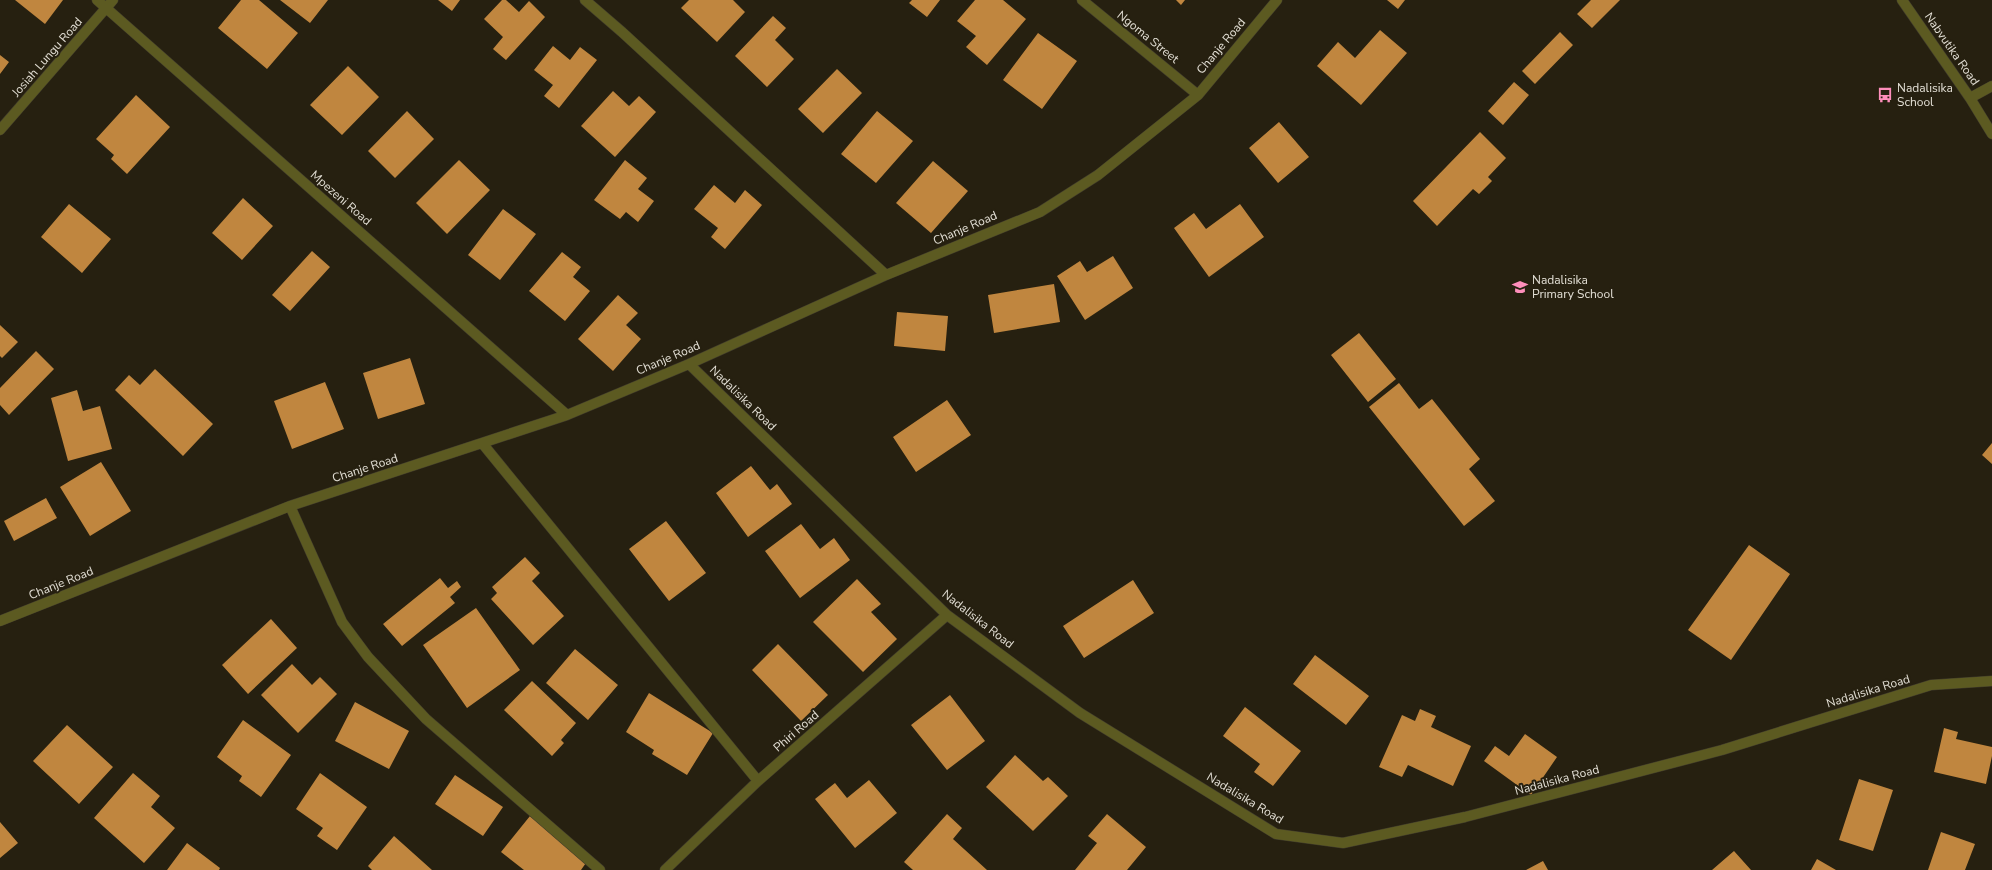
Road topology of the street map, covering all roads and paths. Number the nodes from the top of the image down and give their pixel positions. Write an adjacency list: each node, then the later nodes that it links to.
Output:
1 (97, 0): 6 (street, Mpezeni Road)
2 (585, 0): 12 (street)
3 (1082, 0): 8 (street, Ngoma Street)
4 (1277, 0): 8 (street, Chanje Road)
5 (1902, 0): 9 (street, Nabvutika Road)
6 (110, 4): 10 (street, Josiah Lungu Road); 14 (street, Mpezeni Road)
7 (1992, 86): 9 (street)
8 (1198, 95): 12 (street, Chanje Road)
9 (1970, 98): 11 (street, Nabvutika Road)
10 (0, 130)
11 (1992, 134)
12 (886, 275): 13 (street, Chanje Road)
13 (689, 364): 14 (street, Chanje Road); 17 (street, Nadalisika Road)
14 (567, 415): 15 (street, Chanje Road)
15 (482, 443): 16 (street, Chanje Road); 20 (street)
16 (290, 506): 18 (street, Chanje Road); 21 (street)
17 (947, 615): 19 (street, Nadalisika Road); 20 (street, Phiri Road)
18 (0, 621)
19 (1992, 681)
20 (758, 781): 22 (street, Phiri Road)
21 (600, 870)
22 (665, 870)

